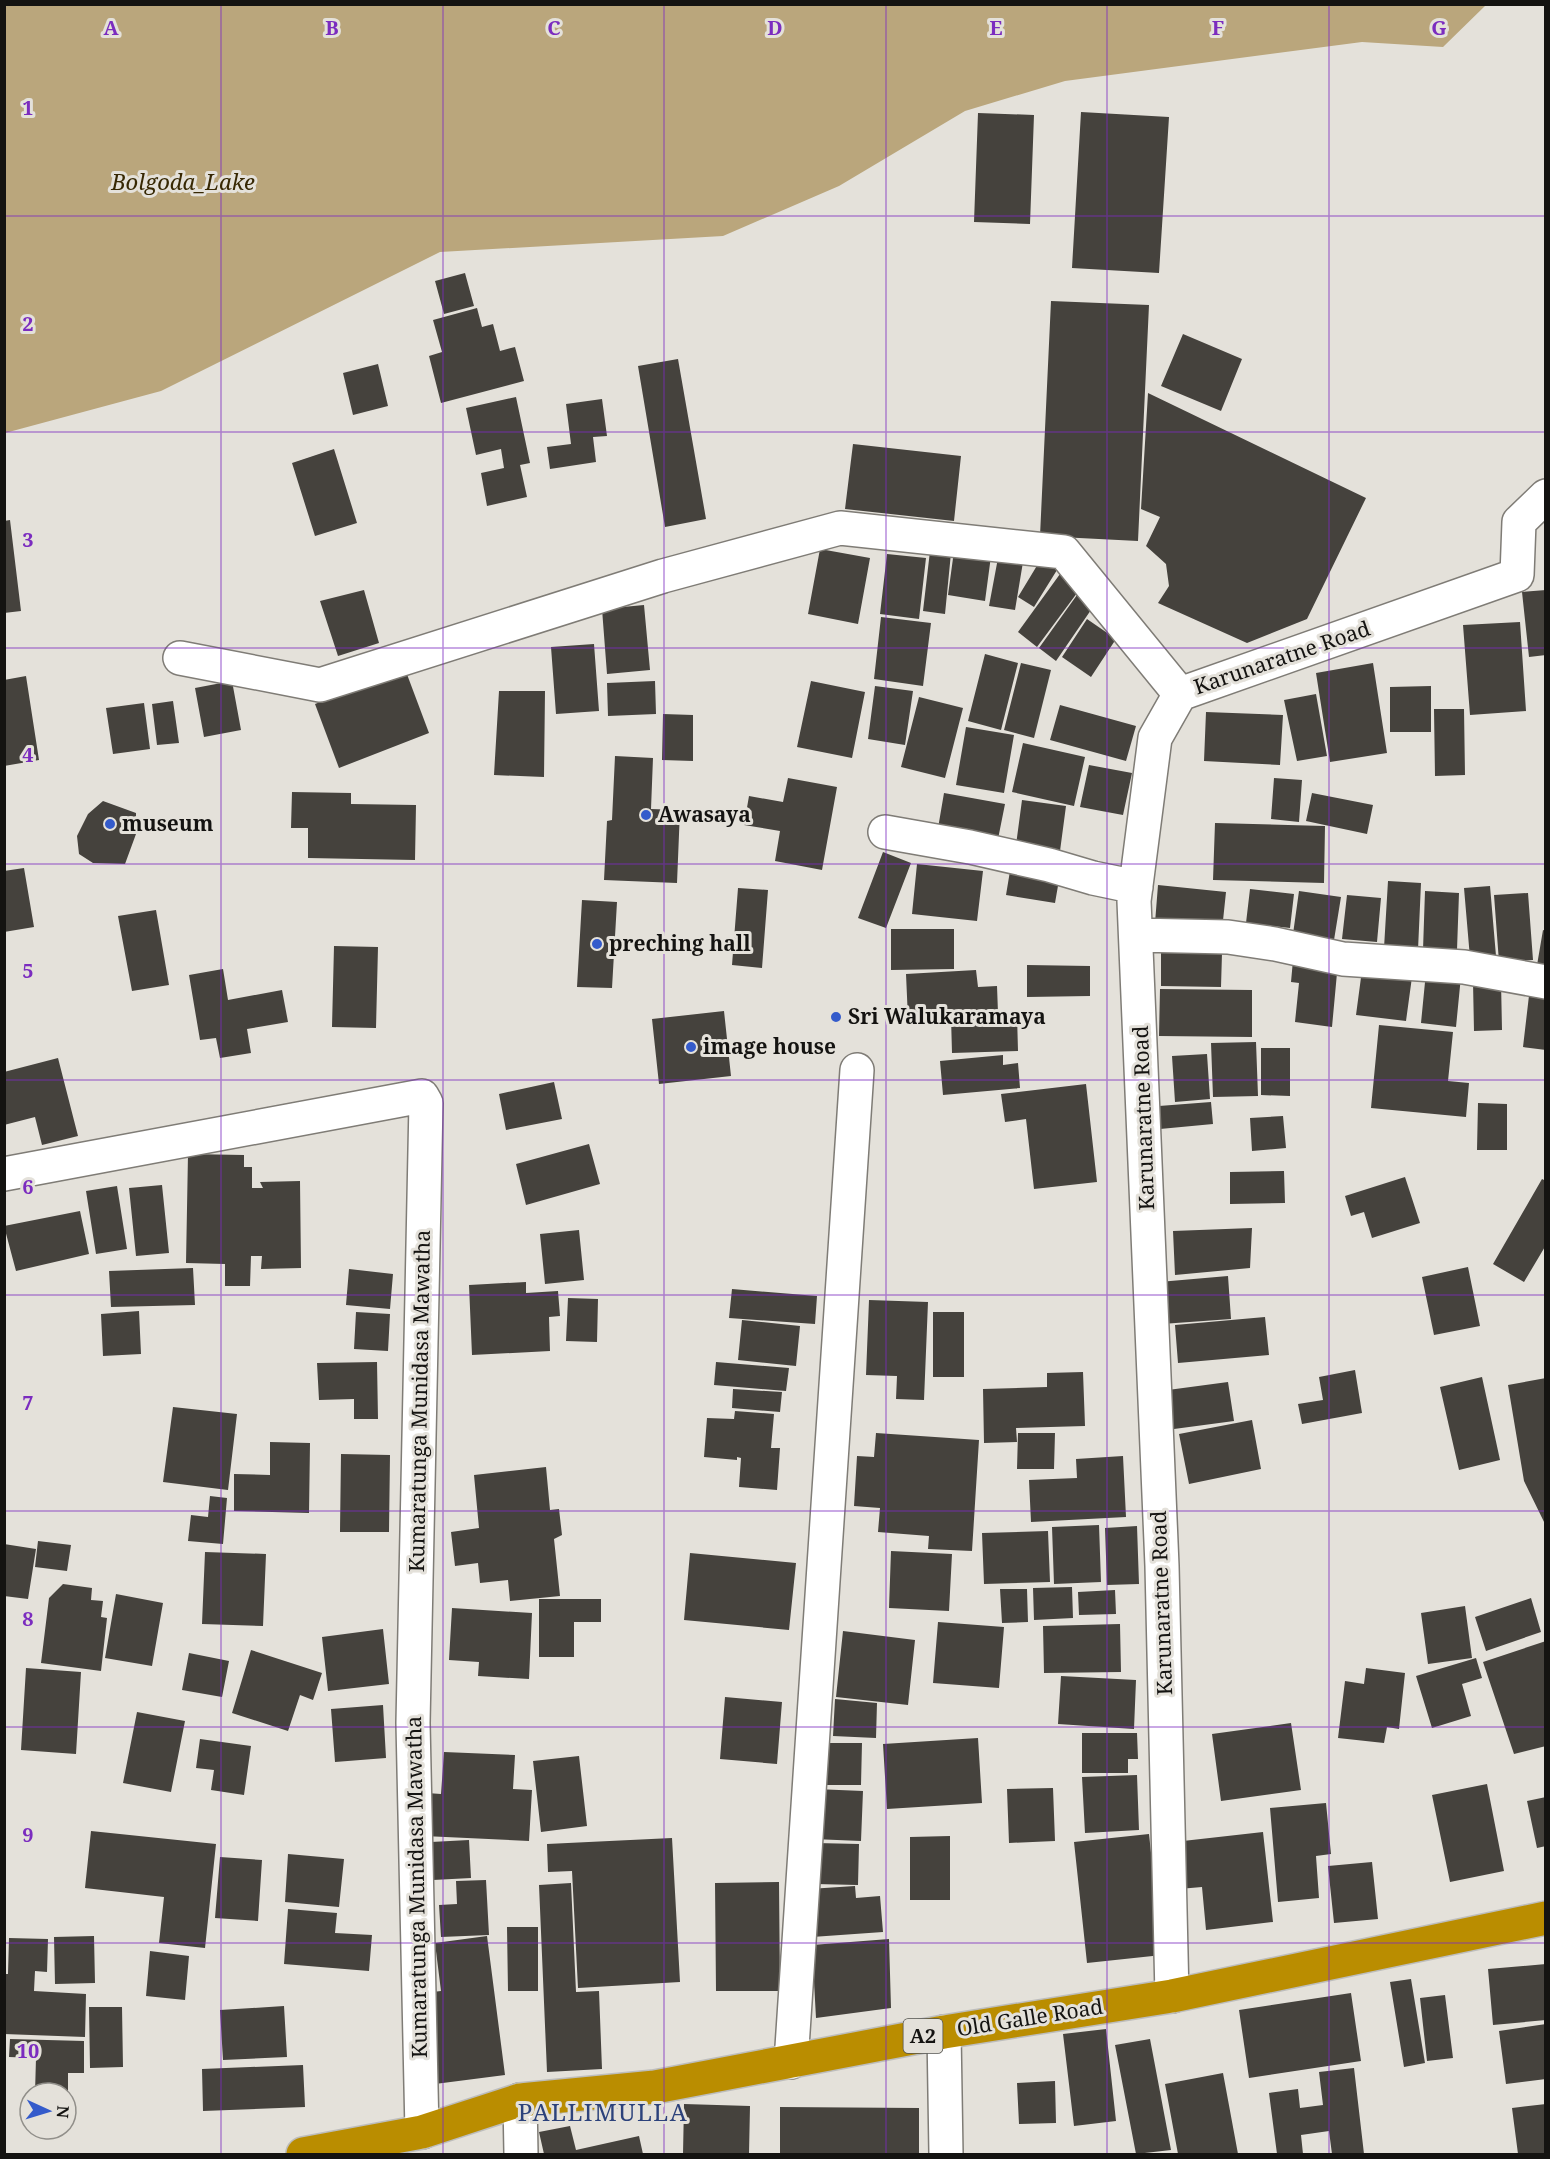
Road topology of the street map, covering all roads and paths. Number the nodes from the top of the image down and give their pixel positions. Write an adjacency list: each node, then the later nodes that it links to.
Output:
1 (1545, 496): 3 (street, Karunaratne Road)
2 (180, 658): 3 (street)
3 (1180, 694): 5 (street, Karunaratne Road)
4 (885, 832): 5 (street)
5 (1136, 887): 6 (street, Karunaratne Road)
6 (1136, 935): 7 (street); 11 (street, Karunaratne Road)
7 (1545, 982)
8 (856, 1070): 13 (street)
9 (4, 1174): 15 (street, Kumaratunga Munidasa Mawatha)
10 (1545, 1918): 11 (highway, Old Galle Road / A2)
11 (1172, 1996): 12 (highway, Old Galle Road / A2)
12 (944, 2032): 13 (highway, Old Galle Road / A2); 19 (street)
13 (791, 2062): 14 (highway, Old Galle Road / A2)
14 (520, 2100): 15 (highway, Old Galle Road / A2); 18 (street)
15 (422, 2132): 16 (highway, Old Galle Road / A2)
16 (340, 2151): 17 (highway, Old Galle Road / A2)
17 (303, 2154)
18 (522, 2154)
19 (946, 2154)

